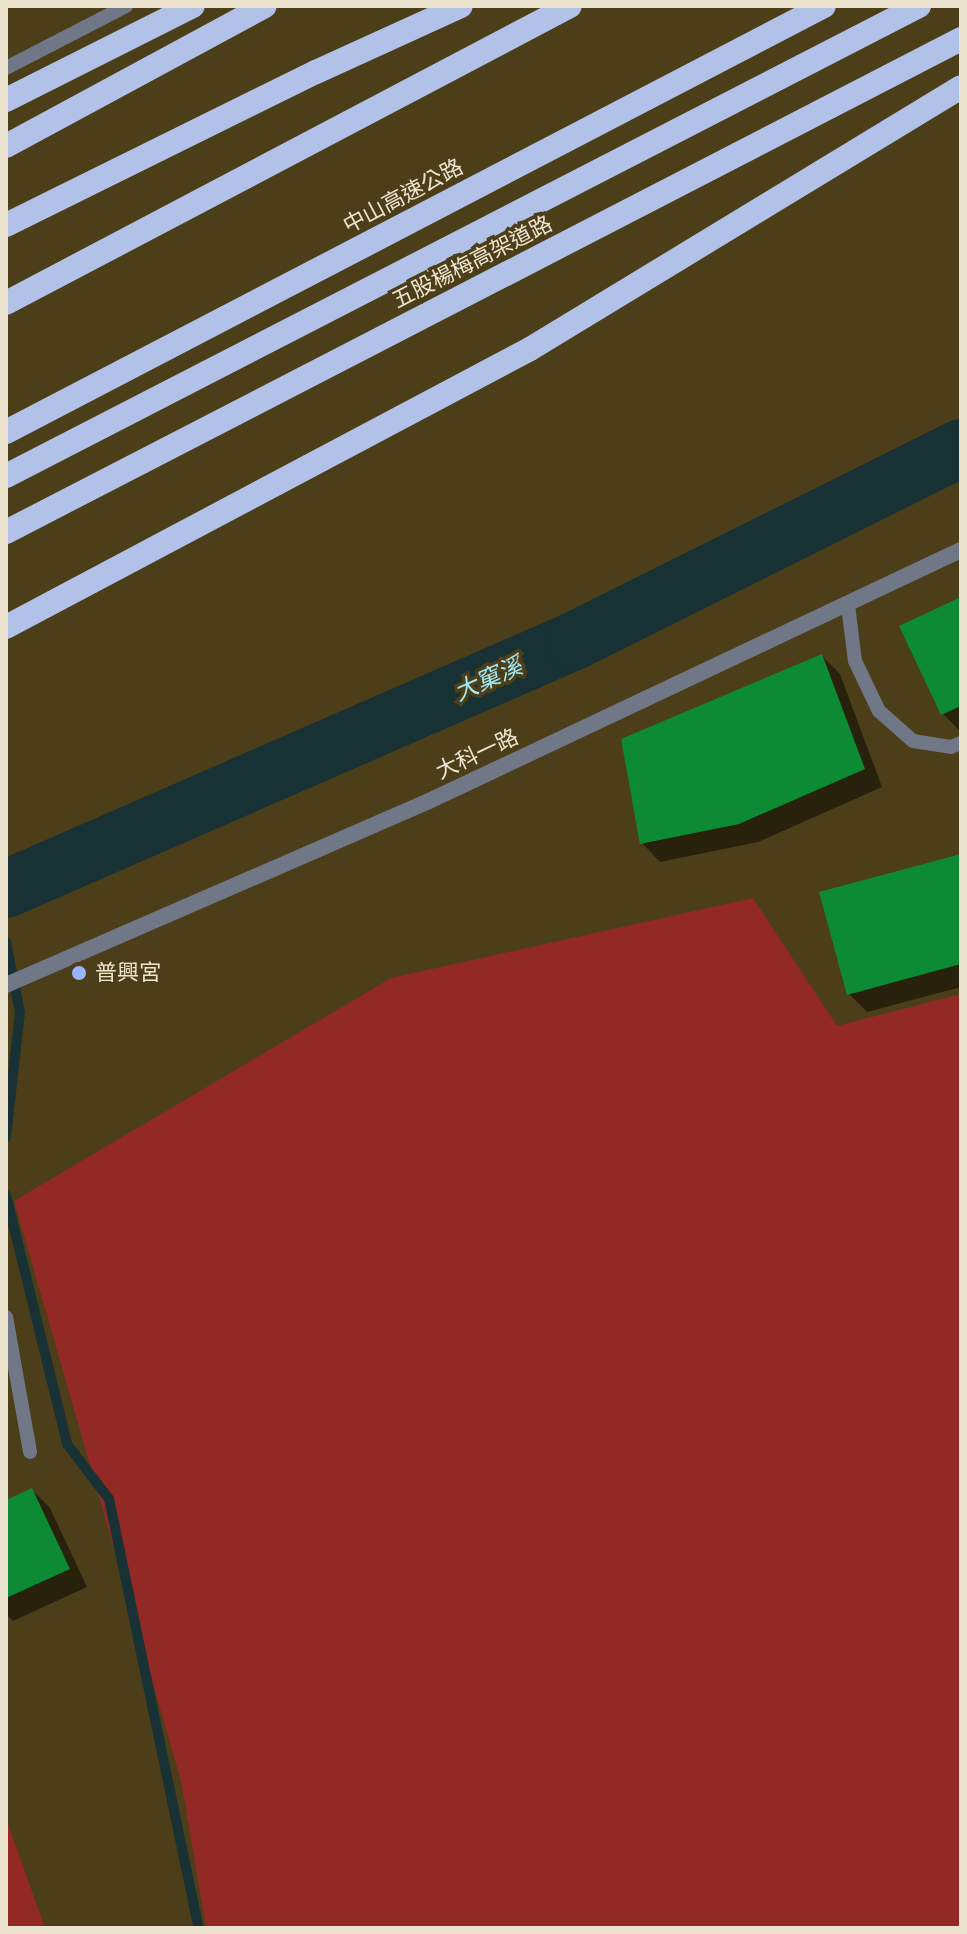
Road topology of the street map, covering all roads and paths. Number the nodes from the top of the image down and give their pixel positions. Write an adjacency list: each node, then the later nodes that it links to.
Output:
1 (126, 6): 9 (lane)
2 (193, 6): 11 (highway)
3 (265, 6): 12 (highway)
4 (461, 6): 13 (highway)
5 (570, 6): 14 (highway)
6 (824, 6): 15 (highway, 中山高速公路)
7 (919, 6): 16 (highway)
8 (961, 39): 17 (highway, 五股楊梅高架道路)
9 (6, 68)
10 (961, 87): 20 (highway)
11 (6, 100)
12 (6, 146)
13 (6, 225)
14 (6, 303)
15 (6, 432)
16 (6, 476)
17 (6, 532)
18 (961, 550): 19 (street, 大科一路)
19 (848, 605): 21 (lane); 22 (street, 大科一路)
20 (6, 627)
21 (961, 743)
22 (6, 985)
23 (6, 1317): 24 (lane)
24 (30, 1452)

